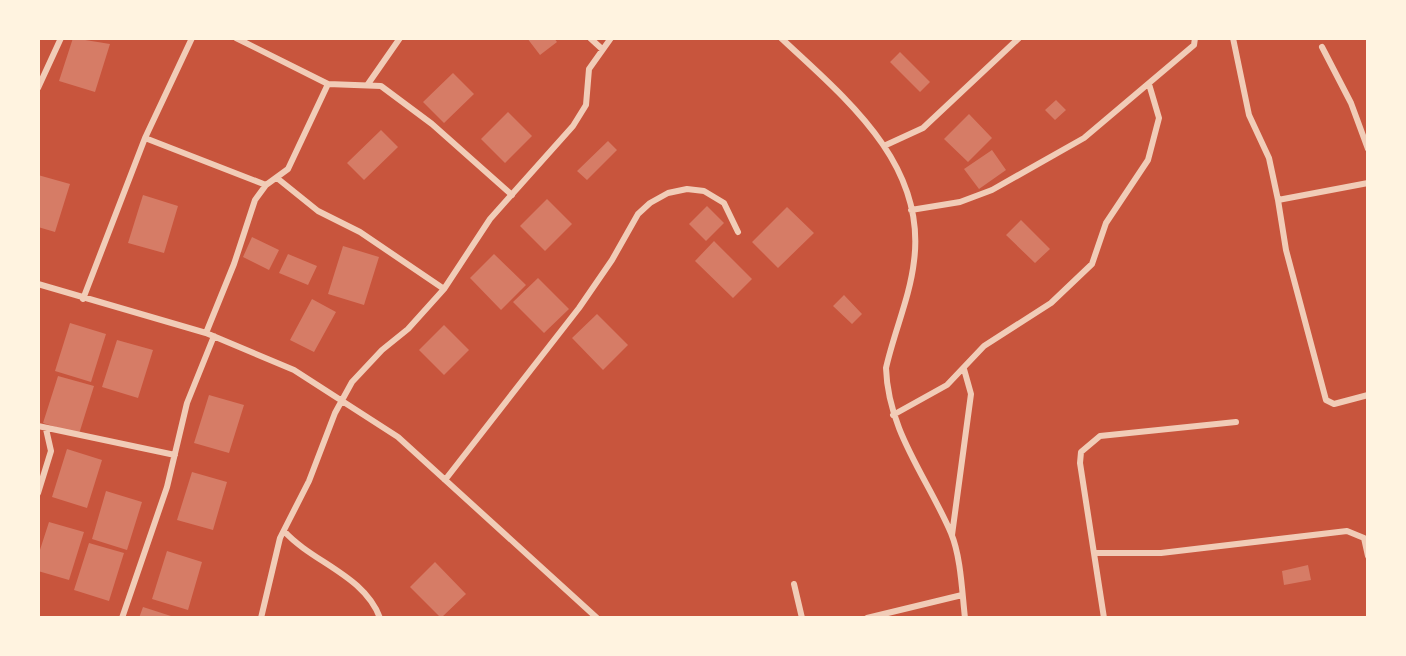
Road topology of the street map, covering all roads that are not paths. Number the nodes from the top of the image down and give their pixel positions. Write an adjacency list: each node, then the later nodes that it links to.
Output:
1 (61, 38): 16 (street)
2 (192, 38): 17 (street)
3 (236, 38): 13 (street)
4 (400, 38): 14 (street)
5 (590, 38): 12 (street)
6 (611, 38): 12 (street)
7 (781, 38): 18 (street)
8 (1019, 38): 18 (street)
9 (1195, 38): 15 (street)
10 (1233, 38): 24 (street)
11 (1322, 47): 19 (street)
12 (602, 49): 23 (street)
13 (328, 84): 14 (street); 20 (street)
14 (368, 84): 23 (street)
15 (1149, 84): 25 (street); 32 (street)
16 (38, 88)
17 (145, 138): 22 (street); 29 (street)
18 (886, 145): 25 (street)
19 (1368, 149)
20 (277, 178): 22 (street); 28 (street)
21 (1368, 183): 24 (street)
22 (266, 185): 30 (street)
23 (512, 195): 28 (street)
24 (1278, 200): 33 (street)
25 (911, 210): 35 (street)
26 (738, 232): 40 (street)
27 (38, 284): 29 (street)
28 (444, 289): 34 (street)
29 (83, 299): 30 (street)
30 (206, 333): 31 (street)
31 (214, 336): 34 (street); 39 (street)
32 (964, 369): 35 (street); 43 (street)
33 (1368, 395)
34 (344, 400): 40 (street); 42 (street)
35 (893, 415): 43 (street)
36 (1236, 422): 44 (street)
37 (38, 426): 38 (street)
38 (46, 429): 39 (street); 41 (street)
39 (175, 455): 48 (street)
40 (445, 480): 51 (street)
41 (38, 493)
42 (284, 531): 49 (street); 50 (street)
43 (952, 535): 47 (street)
44 (1094, 553): 45 (street); 55 (street)
45 (1368, 556)
46 (794, 584): 52 (street)
47 (962, 595): 53 (street); 54 (street)
48 (122, 618)
49 (261, 618)
50 (380, 618)
51 (597, 618)
52 (802, 618)
53 (867, 618)
54 (965, 618)
55 (1104, 618)

